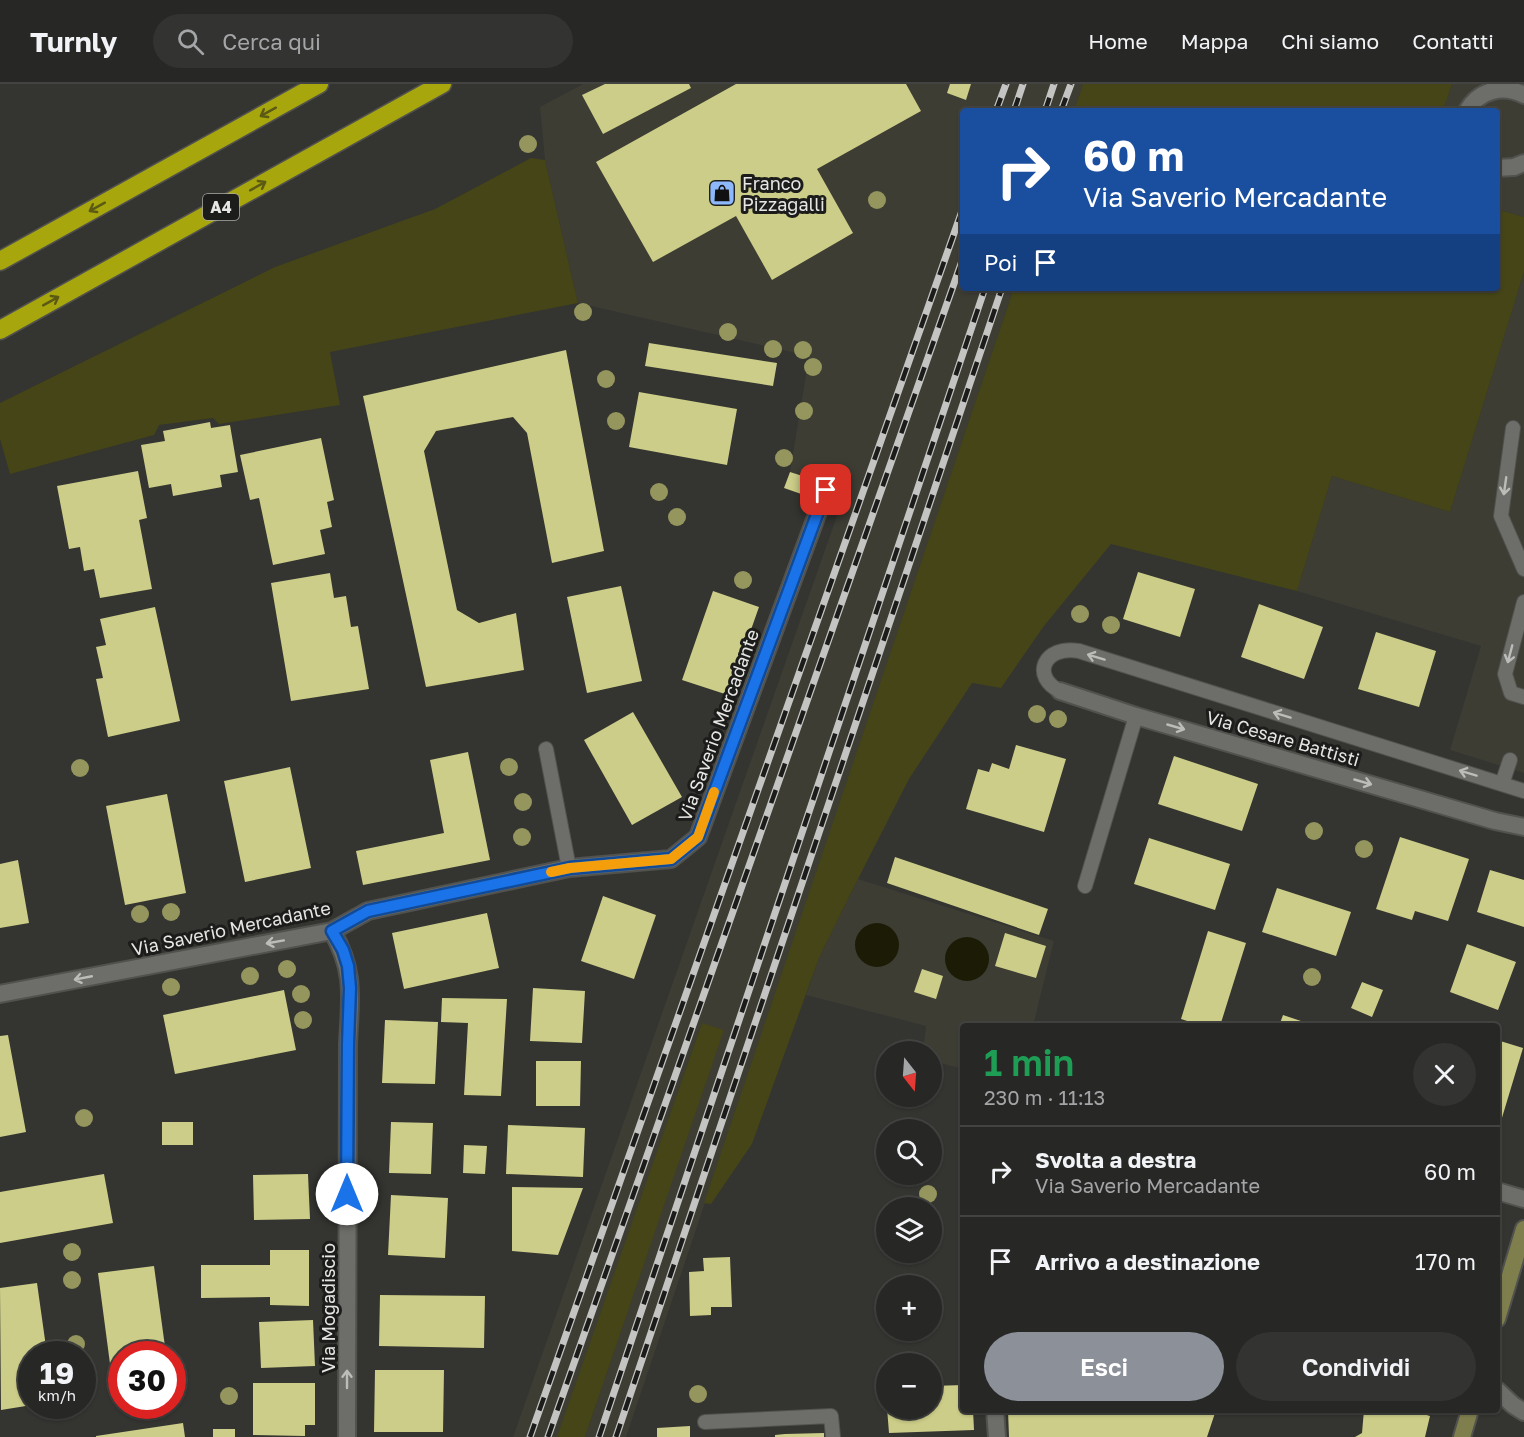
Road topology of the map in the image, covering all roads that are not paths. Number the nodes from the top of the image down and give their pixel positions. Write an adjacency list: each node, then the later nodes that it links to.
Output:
1 (319, 84): 9 (highway, one-way to 9)
2 (442, 84): 10 (highway, A4, one-way to 2)
3 (1502, 87): 4 (street); 5 (street); 6 (street)
4 (1524, 88)
5 (1524, 95)
6 (1469, 108)
7 (1524, 163): 8 (street)
8 (1500, 168)
9 (0, 261)
10 (0, 330)
11 (1513, 428): 13 (lane, one-way to 13)
12 (826, 490): 25 (street, Via Saverio Mercadante)
13 (1524, 569)
14 (1524, 603): 16 (lane, one-way to 16)
15 (1060, 691): 17 (street, Via Cesare Battisti); 20 (lane, one-way to 15)
16 (1524, 697)
17 (1136, 716): 23 (street, Via Cesare Battisti, one-way to 23); 26 (lane)
18 (546, 749): 25 (lane)
19 (1510, 760): 20 (lane)
20 (1502, 784): 21 (lane)
21 (1524, 790)
22 (1524, 813): 23 (street)
23 (1495, 821): 24 (street, Via Cesare Battisti)
24 (1524, 827)
25 (570, 868): 27 (street, Via Saverio Mercadante)
26 (1085, 886)
27 (332, 931): 28 (street, Via Saverio Mercadante, one-way to 28); 38 (street, Via Mogadiscio, one-way to 27)
28 (0, 994)
29 (1500, 1192): 30 (street)
30 (1524, 1199)
31 (1524, 1229): 32 (main road)
32 (1500, 1309)
33 (1500, 1393): 34 (street)
34 (1524, 1412)
35 (995, 1413): 40 (street)
36 (1469, 1413): 41 (main road)
37 (705, 1422): 39 (lane)
38 (347, 1437)
39 (832, 1437)
40 (997, 1437)
41 (1462, 1437)

